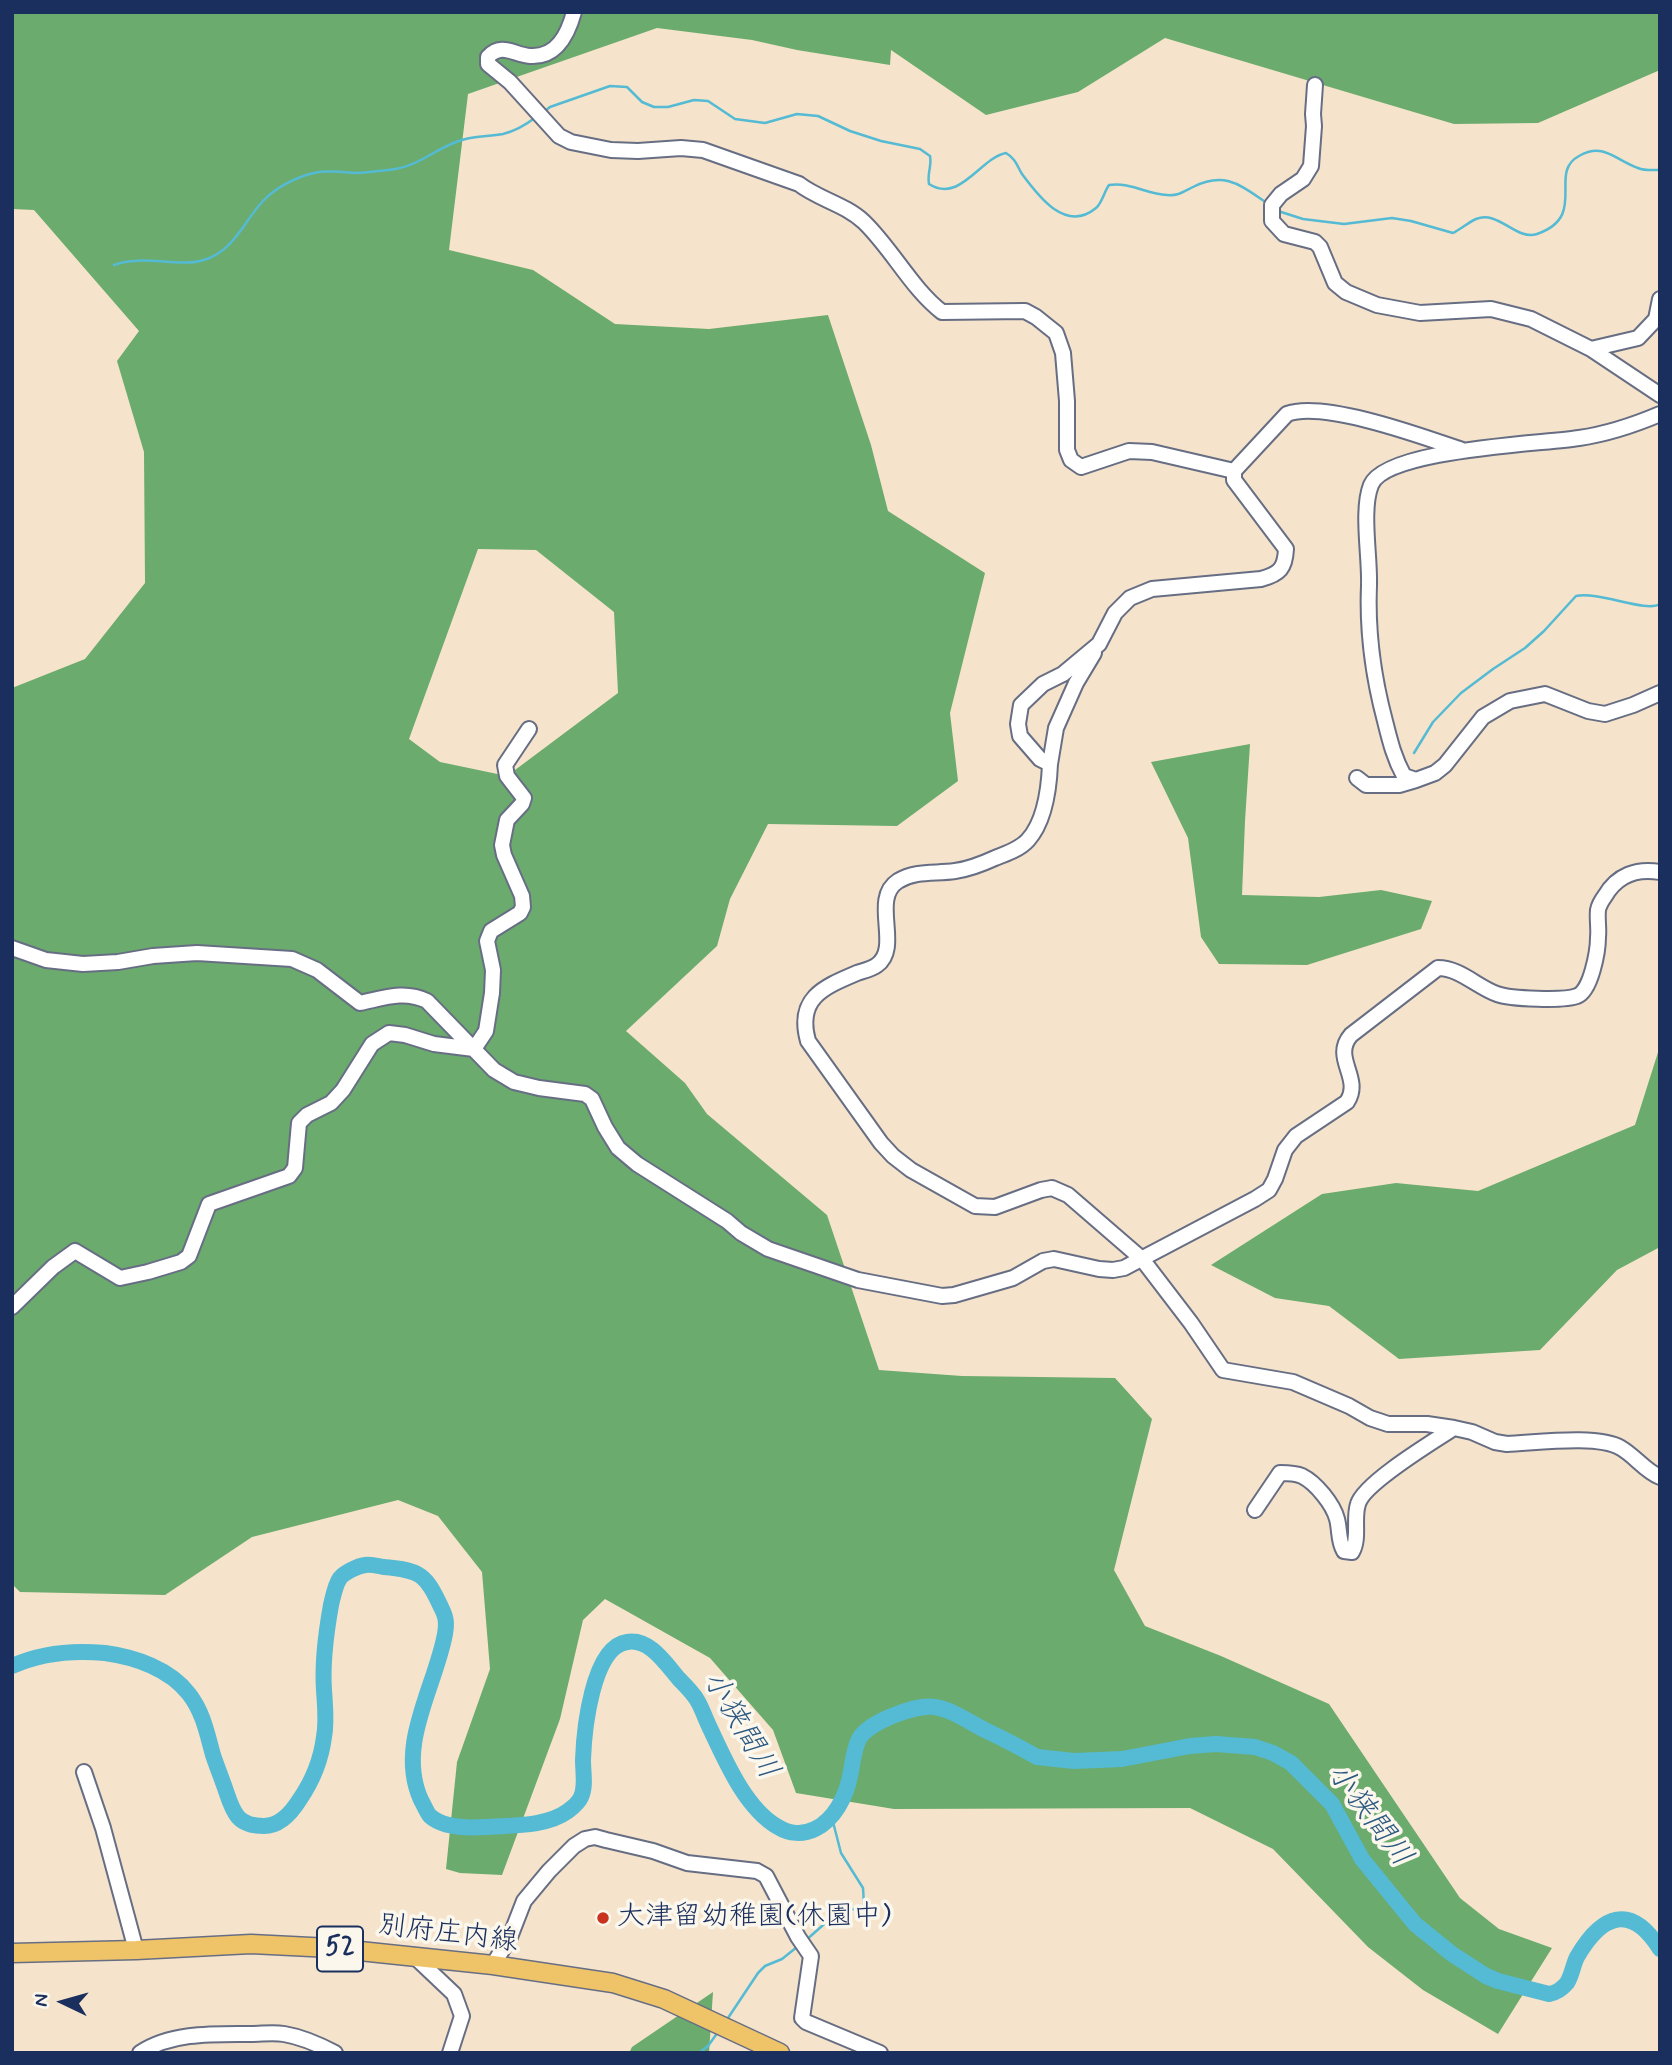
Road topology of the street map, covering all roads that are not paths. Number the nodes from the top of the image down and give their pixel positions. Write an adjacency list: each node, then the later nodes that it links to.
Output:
1 (574, 12): 8 (street)
2 (1315, 85): 4 (street)
3 (1660, 299): 4 (street)
4 (1591, 349): 5 (street)
5 (1660, 395)
6 (1660, 414): 7 (street)
7 (1466, 451): 8 (street); 14 (street)
8 (1234, 471): 9 (street)
9 (1099, 643): 12 (street); 12 (street)
10 (1660, 693): 14 (street)
11 (529, 729): 17 (street)
12 (1049, 764): 18 (street)
13 (1357, 778): 14 (street)
14 (1416, 780)
15 (1660, 872): 18 (street)
16 (12, 948): 17 (street)
17 (474, 1049): 18 (street); 19 (street)
18 (1142, 1259): 20 (street)
19 (12, 1307)
20 (1454, 1428): 21 (street); 22 (street)
21 (1660, 1477)
22 (1255, 1510)
23 (84, 1772): 24 (street)
24 (136, 1950): 25 (main road, 別府庄内線 / 52); 26 (main road, 別府庄内線 / 52)
25 (12, 1953)
26 (415, 1957): 27 (main road, 別府庄内線 / 52); 31 (street)
27 (493, 1965): 28 (main road, 別府庄内線 / 52); 32 (street)
28 (774, 2050)
29 (140, 2053): 30 (street)
30 (335, 2053)
31 (450, 2053)
32 (880, 2053)

